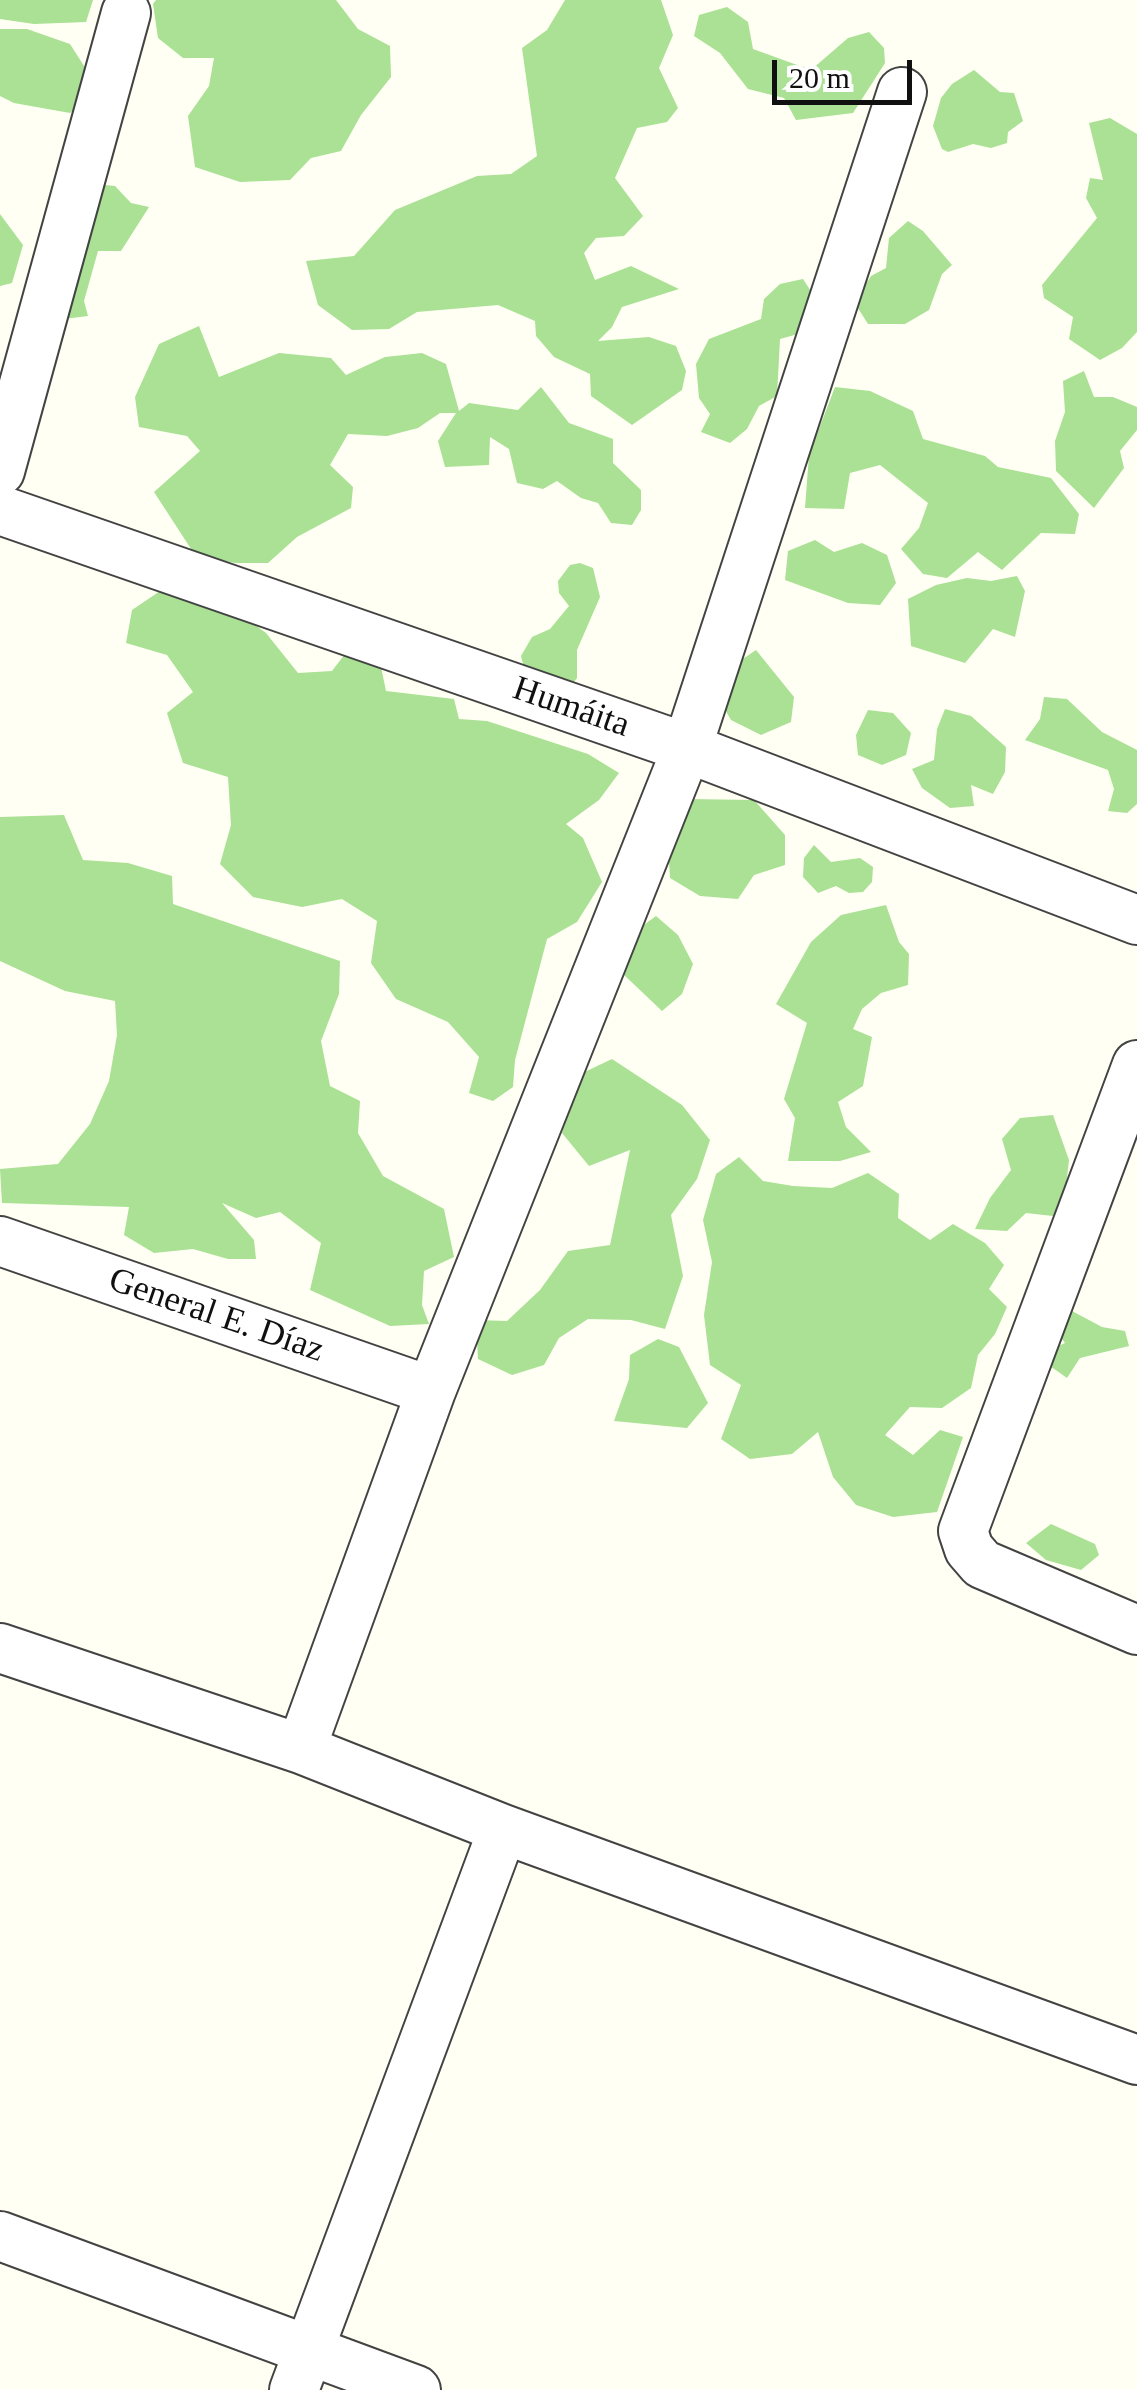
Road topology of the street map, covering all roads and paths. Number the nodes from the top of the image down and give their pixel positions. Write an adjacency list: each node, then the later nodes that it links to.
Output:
1 (126, 13): 3 (street)
2 (902, 92): 5 (street)
3 (0, 471)
4 (0, 510): 5 (street, Humáita)
5 (687, 748): 6 (street, Humáita); 9 (street)
6 (1137, 920)
7 (1137, 1065): 10 (street)
8 (0, 1242): 9 (street, General E. Díaz)
9 (431, 1391): 12 (street)
10 (1137, 1630)
11 (0, 1648): 12 (street)
12 (301, 1749): 13 (street)
13 (503, 1829): 14 (street); 16 (street)
14 (1137, 2060)
15 (0, 2236): 16 (street)
16 (301, 2369): 17 (street)
17 (416, 2390)

